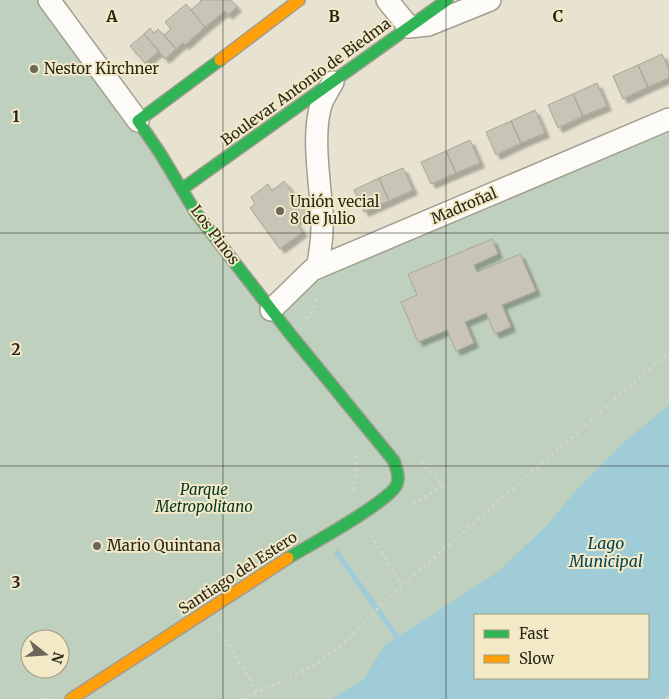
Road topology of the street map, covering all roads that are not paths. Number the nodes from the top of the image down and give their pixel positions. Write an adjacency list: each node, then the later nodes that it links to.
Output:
1 (49, 0): 9 (street, Los Pinos)
2 (299, 0): 9 (street)
3 (386, 0): 6 (street)
4 (447, 0): 6 (street, Boulevar Antonio de Biedma)
5 (490, 0): 6 (street)
6 (409, 27): 7 (street, Boulevar Antonio de Biedma)
7 (334, 81): 10 (street, Boulevar Antonio de Biedma); 11 (street)
8 (669, 119): 11 (street, Madroñal)
9 (138, 121): 10 (street, Los Pinos)
10 (182, 189): 12 (street, Los Pinos)
11 (317, 268): 12 (street, Madroñal)
12 (271, 310): 13 (street, Los Pinos)
13 (394, 461): 14 (street, Santiago del Estero)
14 (71, 699)

